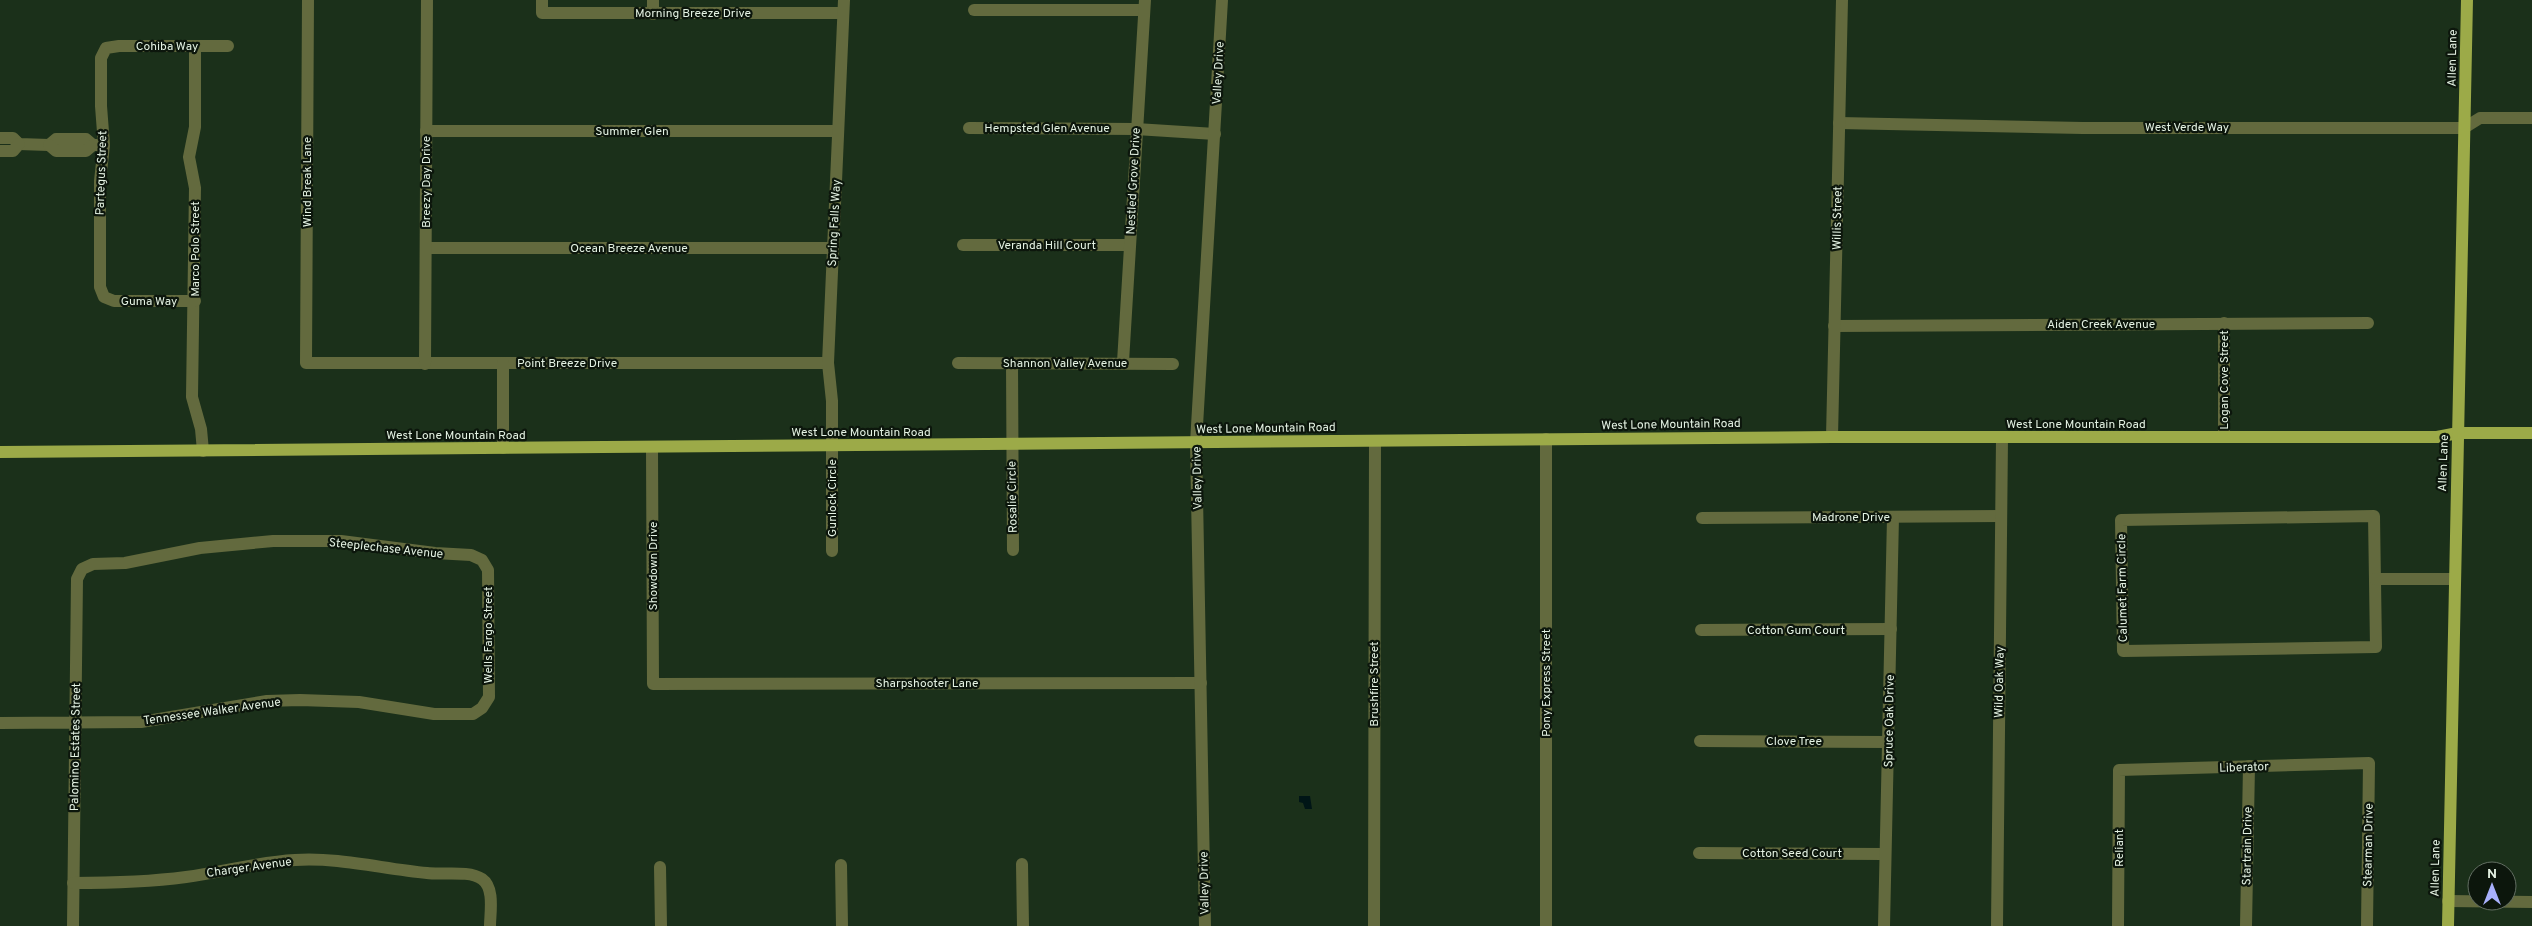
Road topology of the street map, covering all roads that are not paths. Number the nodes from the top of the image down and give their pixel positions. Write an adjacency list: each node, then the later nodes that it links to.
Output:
1 (308, 0): 39 (street, Wind Break Lane)
2 (427, 0): 20 (street, Breezy Day Drive)
3 (653, 0): 11 (street)
4 (1222, 0): 22 (street, Valley Drive)
5 (1842, 0): 16 (street, Willis Street)
6 (2467, 0): 18 (main road, Allen Lane)
7 (1145, 5): 10 (street); 19 (street, Nestled Grove Drive)
8 (542, 6): 11 (street, Morning Breeze Drive)
9 (844, 6): 11 (street, Morning Breeze Drive); 21 (street, Spring Falls Way)
10 (974, 10)
11 (653, 14)
12 (195, 46): 13 (street, Cohiba Way); 14 (street, Cohiba Way); 32 (street, Marco Polo Street)
13 (228, 46)
14 (106, 48): 25 (street, Partegus Street)
15 (2532, 118): 18 (street, West Verde Way)
16 (1839, 123): 18 (street, West Verde Way); 35 (street, Willis Street)
17 (969, 128): 19 (street, Hempsted Glen Avenue)
18 (2464, 128): 44 (main road, Allen Lane)
19 (1136, 129): 22 (street, Hempsted Glen Avenue); 28 (street, Nestled Grove Drive)
20 (426, 131): 21 (street, Summer Glen); 29 (street, Breezy Day Drive)
21 (838, 131): 30 (street, Spring Falls Way)
22 (1215, 134): 51 (street, Valley Drive)
23 (0, 138): 24 (street)
24 (19, 144): 25 (street); 26 (street)
25 (99, 145): 31 (street, Partegus Street)
26 (0, 151)
27 (963, 245): 28 (street, Veranda Hill Court)
28 (1130, 245): 36 (street, Nestled Grove Drive)
29 (426, 248): 30 (street, Ocean Breeze Avenue); 40 (street, Breezy Day Drive)
30 (833, 248): 42 (street, Spring Falls Way)
31 (104, 297): 32 (street, Guma Way)
32 (195, 301): 56 (street, Marco Polo Street)
33 (2224, 323): 34 (street, Aiden Creek Avenue); 35 (street, Aiden Creek Avenue); 48 (street, Logan Cove Street)
34 (2368, 323)
35 (1834, 326): 46 (street, Willis Street)
36 (1123, 362): 38 (street, Shannon Valley Avenue); 43 (street, Shannon Valley Avenue)
37 (958, 363): 38 (street, Shannon Valley Avenue)
38 (1012, 363): 52 (street, Rosalie Circle)
39 (306, 364): 40 (street, Point Breeze Drive)
40 (425, 364): 41 (street, Point Breeze Drive)
41 (504, 364): 42 (street, Point Breeze Drive); 54 (street)
42 (828, 364): 53 (street, Spring Falls Way)
43 (1173, 364)
44 (2458, 433): 45 (main road, West Lone Mountain Road); 48 (main road, West Lone Mountain Road); 66 (main road, Allen Lane)
45 (2532, 433)
46 (1832, 437): 47 (main road, West Lone Mountain Road); 49 (main road, West Lone Mountain Road)
47 (2002, 438): 48 (main road, West Lone Mountain Road); 58 (street, Wild Oak Way)
48 (2224, 438)
49 (1546, 439): 50 (main road, West Lone Mountain Road); 94 (street, Pony Express Street)
50 (1375, 441): 51 (main road, West Lone Mountain Road); 93 (street, Brushfire Street)
51 (1196, 443): 52 (main road, West Lone Mountain Road); 69 (street, Valley Drive)
52 (1012, 444): 53 (main road, West Lone Mountain Road); 61 (street, Rosalie Circle)
53 (832, 446): 55 (main road, West Lone Mountain Road); 62 (street, Gunlock Circle)
54 (504, 448): 55 (main road, West Lone Mountain Road); 56 (main road, West Lone Mountain Road)
55 (652, 448): 70 (street, Showdown Drive)
56 (203, 451): 57 (main road, West Lone Mountain Road)
57 (0, 452)
58 (2001, 516): 59 (street, Madrone Drive); 96 (street, Wild Oak Way)
59 (1893, 517): 60 (street, Madrone Drive); 67 (street, Spruce Oak Drive)
60 (1702, 518)
61 (1013, 550)
62 (832, 551)
63 (482, 560): 64 (street, Steeplechase Avenue); 71 (street, Wells Fargo Street)
64 (82, 569): 73 (street, Palomino Estates Street)
65 (2375, 579): 65 (street, Calumet Farm Circle); 66 (street)
66 (2454, 579): 85 (main road, Allen Lane)
67 (1891, 629): 68 (street, Cotton Gum Court); 75 (street, Spruce Oak Drive)
68 (1701, 630)
69 (1201, 683): 70 (street, Sharpshooter Lane); 92 (street, Valley Drive)
70 (653, 684)
71 (482, 708): 73 (street, Tennessee Walker Avenue)
72 (0, 723): 73 (street, Tennessee Walker Avenue)
73 (75, 724): 84 (street, Palomino Estates Street)
74 (1700, 741): 75 (street, Clove Tree)
75 (1888, 742): 80 (street, Spruce Oak Drive)
76 (2369, 763): 77 (street, Liberator); 99 (street, Stearman Drive)
77 (2249, 766): 78 (street, Liberator); 98 (street, Startrain Drive)
78 (2119, 770): 97 (street, Reliant)
79 (1699, 853): 80 (street, Cotton Seed Court)
80 (1885, 854): 95 (street, Spruce Oak Drive)
81 (1022, 864): 91 (street)
82 (841, 865): 90 (street)
83 (660, 867): 89 (street)
84 (73, 883): 87 (street, Palomino Estates Street); 88 (street, Charger Avenue)
85 (2448, 901): 86 (street); 100 (main road, Allen Lane)
86 (2532, 902)
87 (72, 926)
88 (490, 926)
89 (661, 926)
90 (842, 926)
91 (1023, 926)
92 (1205, 926)
93 (1374, 926)
94 (1546, 926)
95 (1884, 926)
96 (1997, 926)
97 (2118, 926)
98 (2246, 926)
99 (2367, 926)
100 (2448, 926)

